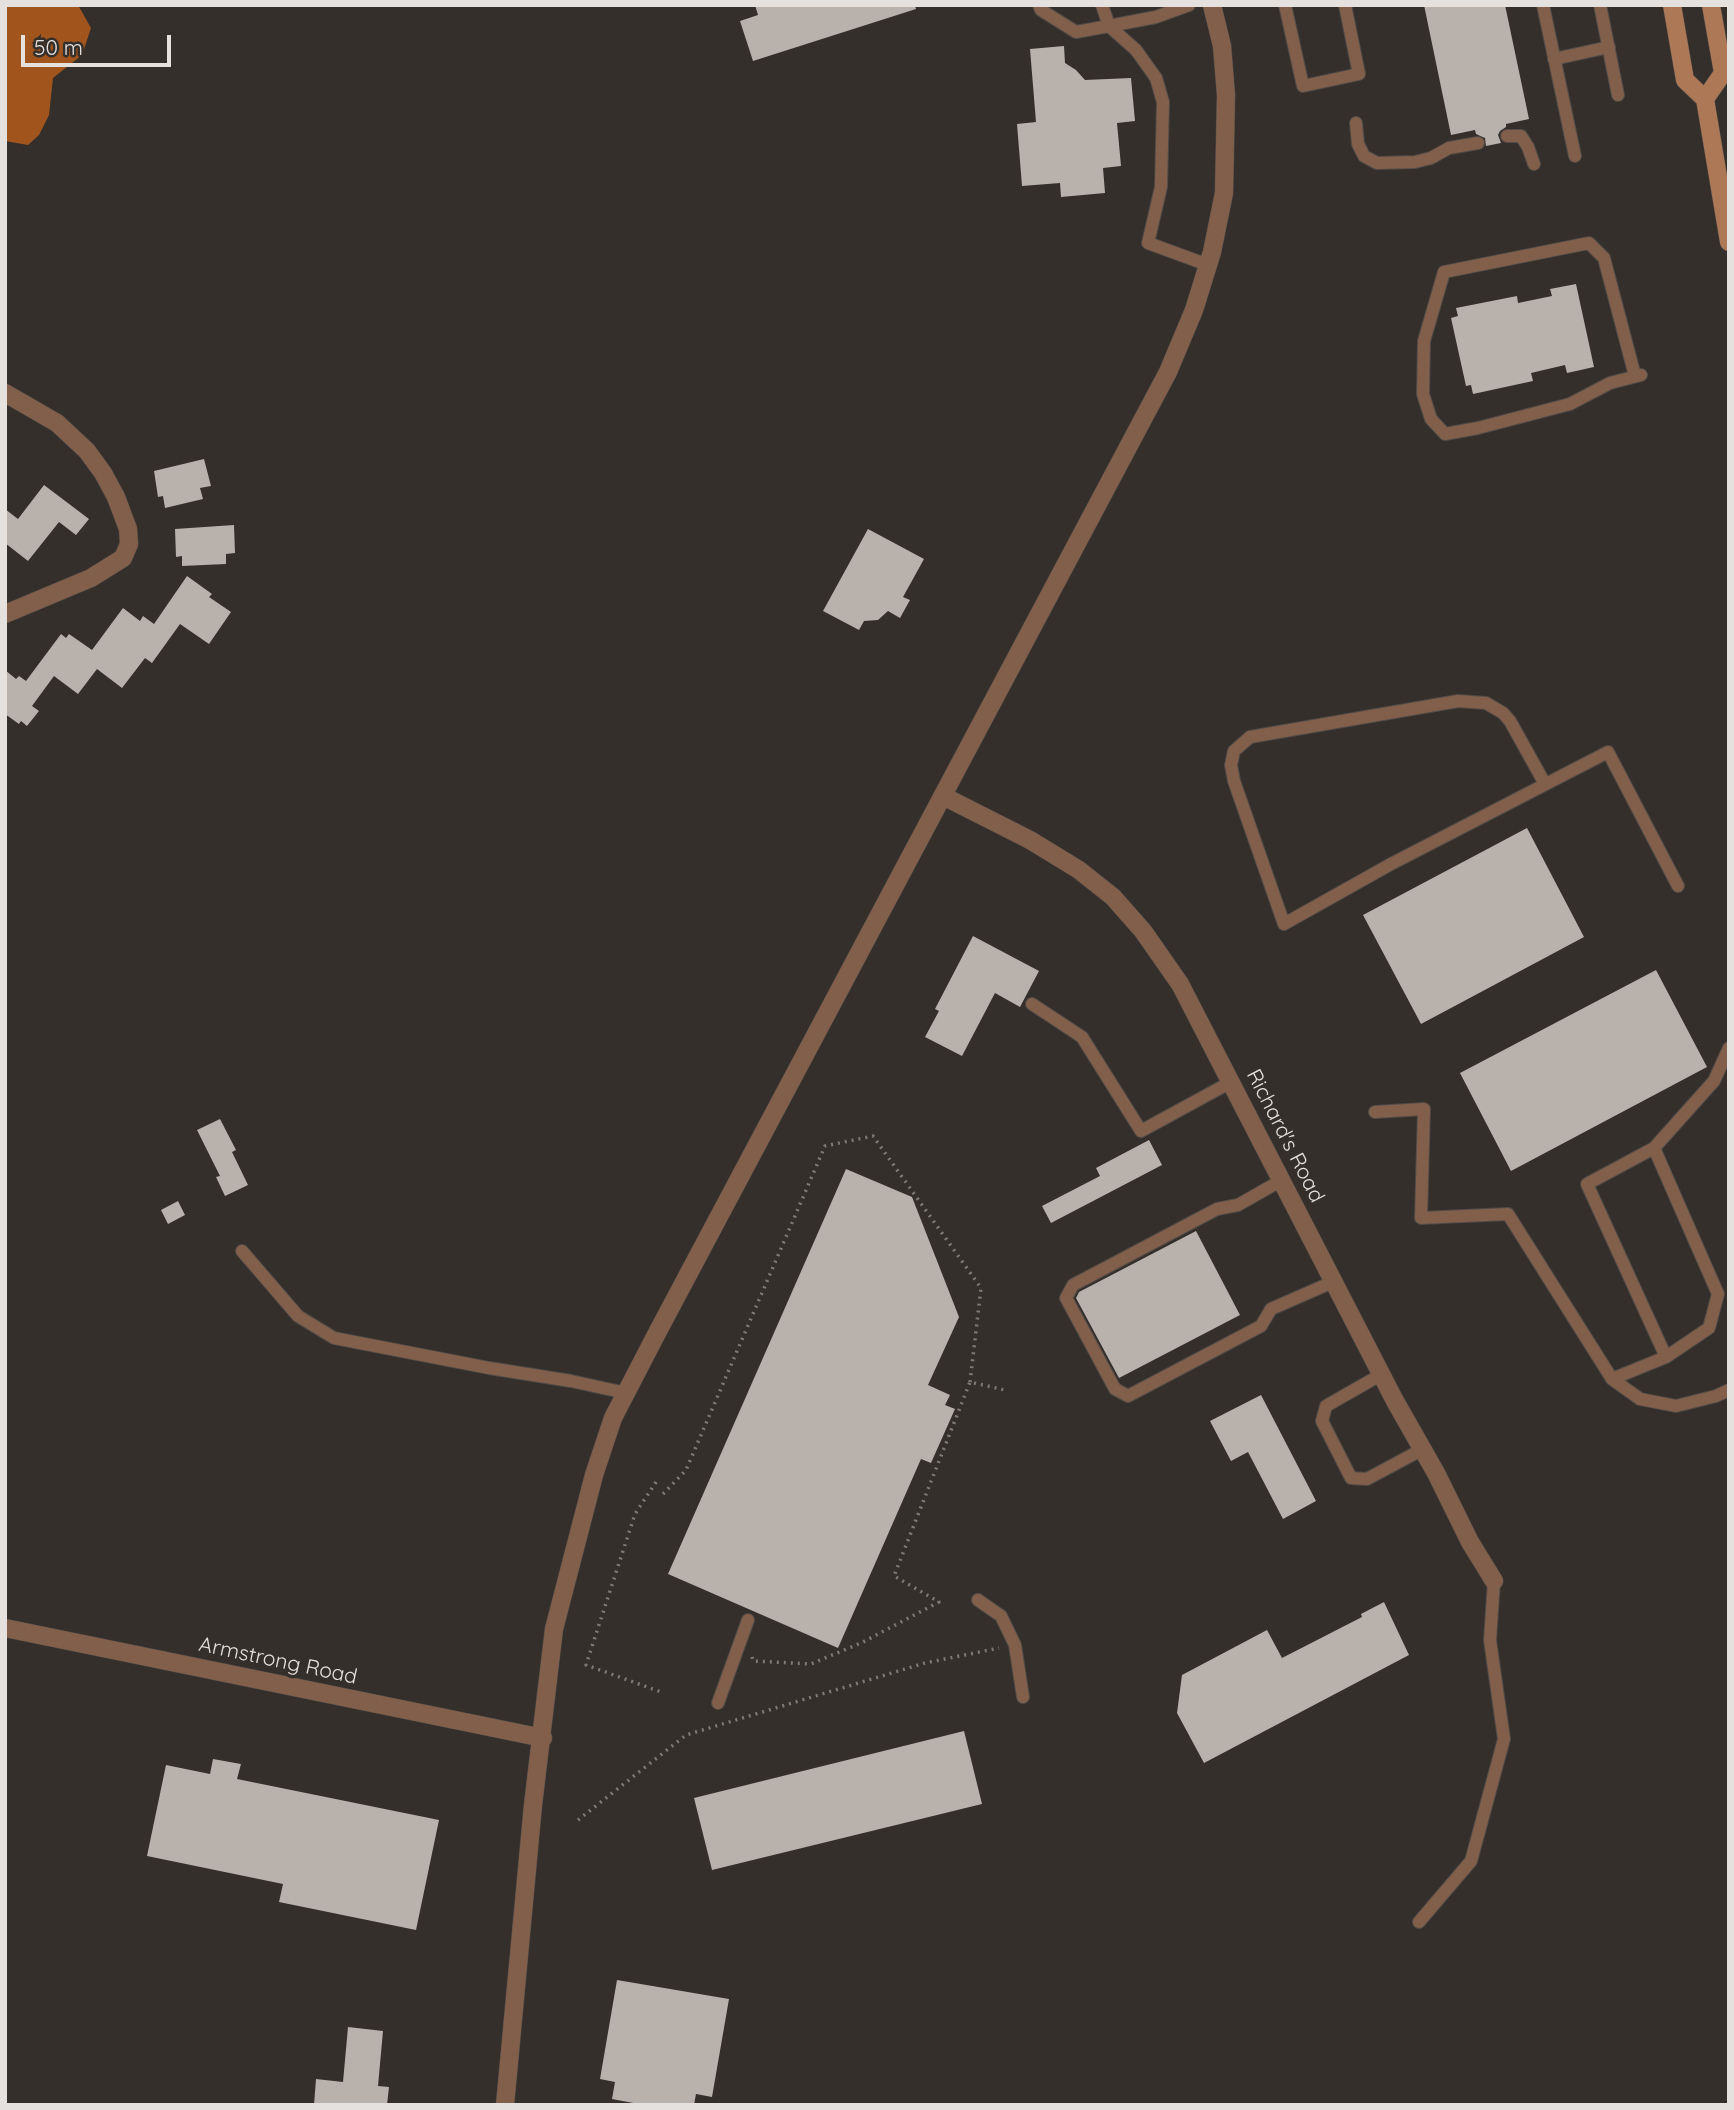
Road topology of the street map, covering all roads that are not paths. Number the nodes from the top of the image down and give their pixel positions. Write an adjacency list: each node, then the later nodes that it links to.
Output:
1 (1039, 5): 11 (lane)
2 (1102, 5): 11 (lane)
3 (1189, 5): 11 (lane)
4 (1212, 5): 22 (street)
5 (1285, 5): 6 (lane)
6 (1345, 5)
7 (1544, 5): 13 (lane)
8 (1600, 5): 12 (lane)
9 (1672, 5): 15 (main road)
10 (1712, 5): 15 (main road)
11 (1109, 26): 22 (lane)
12 (1608, 47): 13 (lane); 14 (lane)
13 (1554, 59): 19 (lane)
14 (1618, 95)
15 (1705, 100): 21 (main road)
16 (1356, 122): 18 (lane)
17 (1511, 133): 20 (lane)
18 (1477, 138)
19 (1575, 156)
20 (1534, 164)
21 (1729, 242)
22 (1208, 265): 27 (street)
23 (1638, 376): 23 (lane)
24 (5, 393): 25 (street)
25 (5, 614)
26 (1545, 784): 26 (lane); 28 (lane)
27 (943, 796): 31 (street, Richard's Road); 41 (street)
28 (1678, 886)
29 (1032, 1004): 31 (lane)
30 (1729, 1048): 33 (lane)
31 (1231, 1082): 34 (street, Richard's Road)
32 (1375, 1112): 39 (lane)
33 (1654, 1147): 37 (lane); 37 (lane)
34 (1282, 1180): 36 (street, Richard's Road); 36 (lane)
35 (242, 1251): 41 (lane)
36 (1335, 1281): 38 (street, Richard's Road)
37 (1666, 1357): 39 (lane)
38 (1382, 1374): 42 (street, Richard's Road); 42 (lane)
39 (1612, 1379): 40 (lane)
40 (1729, 1390)
41 (626, 1393): 49 (street)
42 (1423, 1449): 43 (street, Richard's Road)
43 (1494, 1581): 50 (lane)
44 (978, 1601): 47 (lane)
45 (748, 1620): 48 (lane)
46 (5, 1628): 49 (street, Armstrong Road)
47 (1023, 1697)
48 (718, 1703)
49 (542, 1738): 51 (street)
50 (1419, 1922)
51 (505, 2105)

